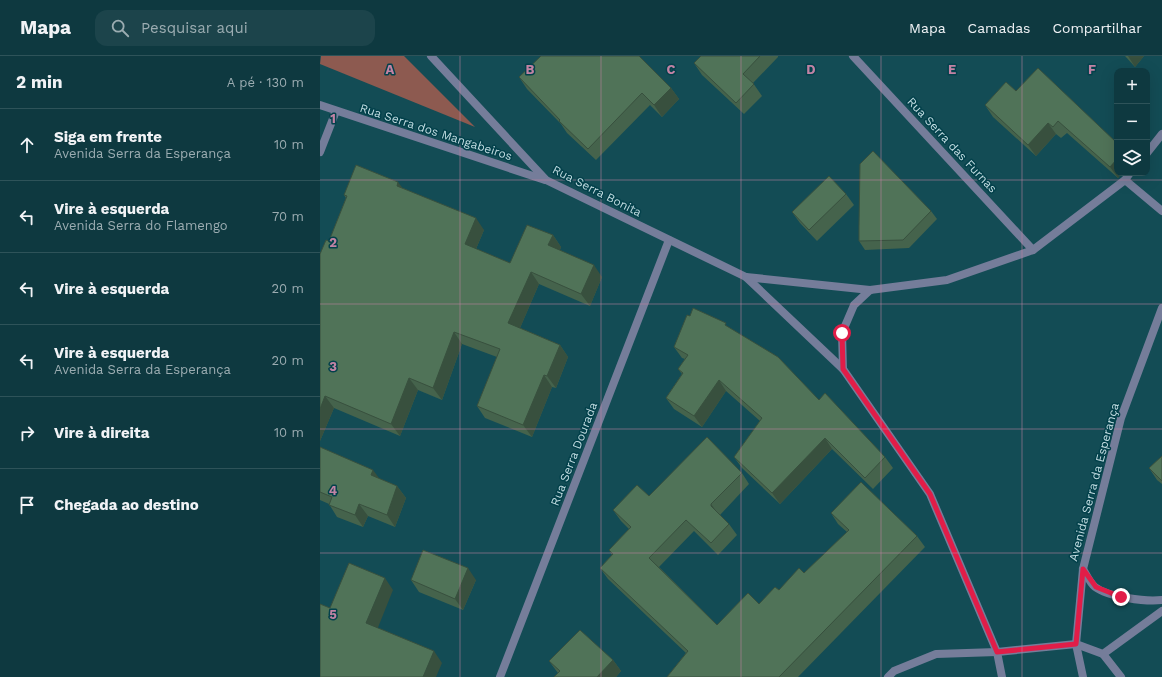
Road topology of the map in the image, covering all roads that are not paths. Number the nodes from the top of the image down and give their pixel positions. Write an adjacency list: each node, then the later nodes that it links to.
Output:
1 (431, 56): 9 (street, Rua Serra Bonita)
2 (853, 56): 13 (street, Rua Serra das Furnas)
3 (320, 105): 4 (street, Rua Serra dos Mangabeiros)
4 (336, 111): 7 (street); 9 (street, Rua Serra dos Mangabeiros)
5 (1162, 134): 6 (street)
6 (1150, 148)
7 (320, 152)
8 (1127, 176): 10 (street)
9 (546, 180): 12 (street, Rua Serra Bonita)
10 (1124, 180): 11 (street); 13 (street)
11 (1162, 211)
12 (669, 240): 14 (street, Rua Serra Bonita); 24 (street, Rua Serra Dourada)
13 (1033, 250): 15 (street)
14 (746, 277): 15 (street); 17 (street)
15 (870, 290): 17 (street)
16 (1162, 308): 18 (street, Avenida Serra da Esperança)
17 (843, 369): 22 (street)
18 (1083, 569): 19 (street); 21 (street, Avenida Serra da Esperança)
19 (1162, 600)
20 (1162, 611): 23 (street)
21 (1076, 644): 22 (street); 23 (street); 27 (street, Avenida Serra da Esperança)
22 (997, 652): 25 (street); 26 (street)
23 (1103, 654): 28 (street)
24 (500, 677)
25 (888, 677)
26 (1002, 677)
27 (1082, 677)
28 (1121, 677)

